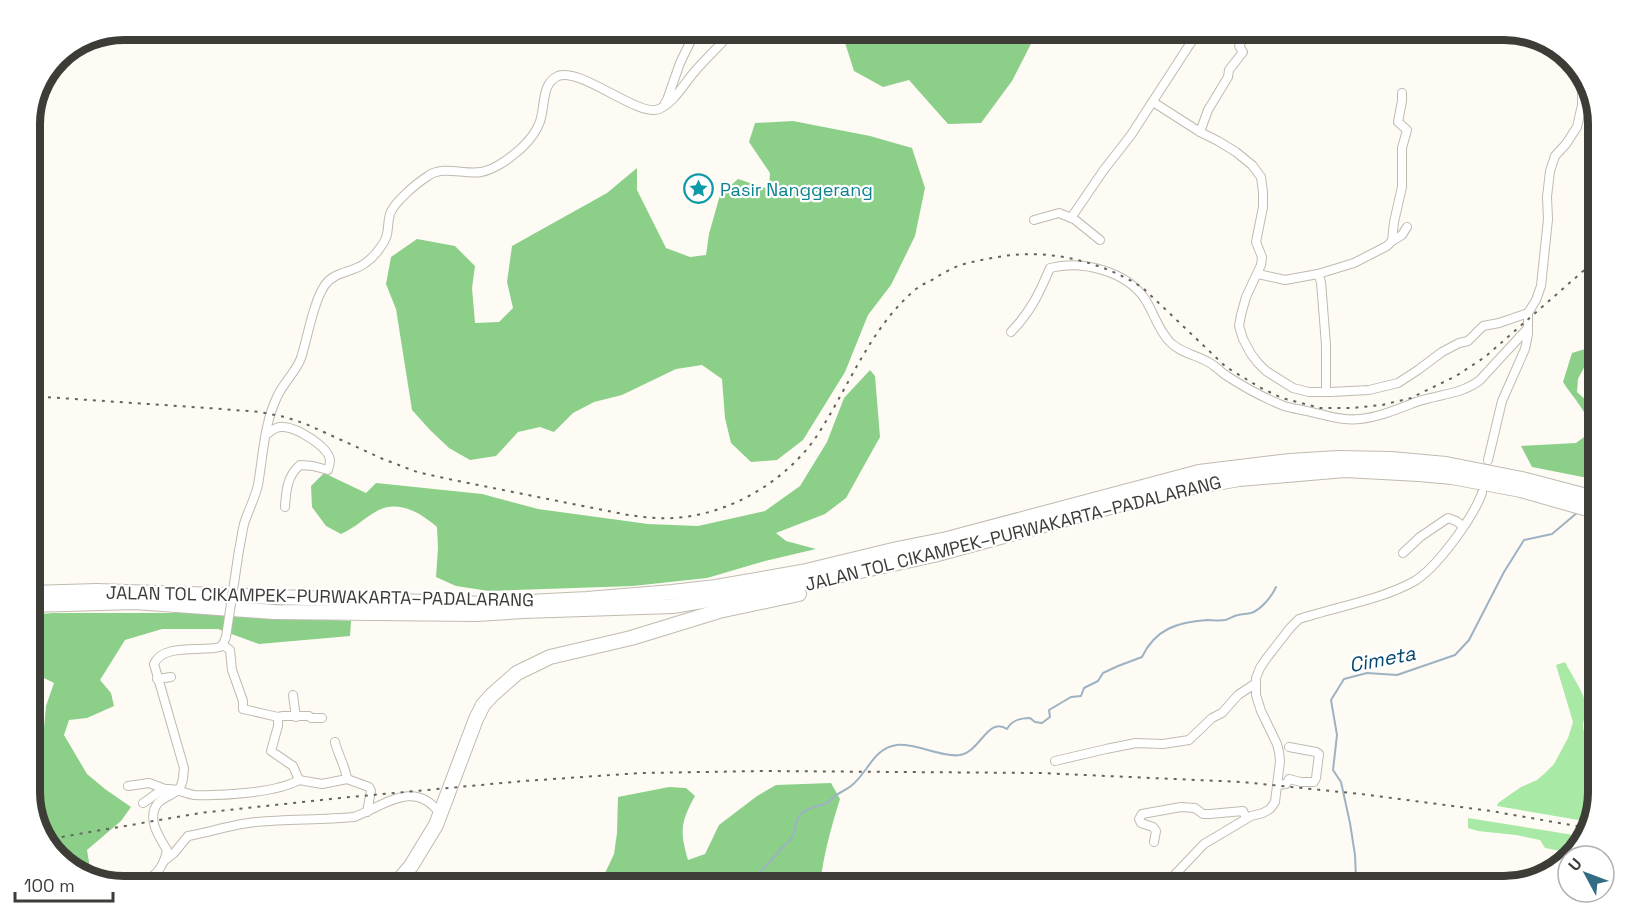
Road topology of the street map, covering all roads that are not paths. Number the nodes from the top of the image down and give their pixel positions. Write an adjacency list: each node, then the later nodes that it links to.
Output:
1 (691, 40): 8 (street)
2 (724, 40): 8 (street)
3 (1193, 40): 7 (street)
4 (1243, 40): 9 (street)
5 (1402, 93): 14 (street)
6 (1582, 94): 17 (street)
7 (1153, 102): 9 (street); 10 (street)
8 (659, 109): 21 (street)
9 (1200, 132): 15 (street)
10 (1071, 218): 11 (street); 13 (street)
11 (1034, 220)
12 (1407, 227): 14 (street)
13 (1100, 240)
14 (1392, 241): 16 (street)
15 (1258, 274): 16 (street); 20 (street)
16 (1318, 274): 20 (street)
17 (1528, 313): 18 (street); 20 (street)
18 (1528, 328): 19 (street); 22 (street)
19 (1011, 333)
20 (1326, 392)
21 (266, 435): 26 (street); 33 (street, bridge)
22 (1488, 460)
23 (1523, 485): 25 (highway, JALAN TOL CIKAMPEK–PURWAKARTA–PADALARANG); 27 (highway, JALAN TOL CIKAMPEK–PURWAKARTA–PADALARANG); 30 (highway, JALAN TOL CIKAMPEK–PURWAKARTA–PADALARANG); 31 (highway, JALAN TOL CIKAMPEK–PURWAKARTA–PADALARANG)
24 (1482, 493): 28 (street)
25 (1588, 497)
26 (285, 507)
27 (1588, 508)
28 (1463, 526): 29 (street); 36 (street)
29 (1403, 553)
30 (880, 566): 32 (highway, JALAN TOL CIKAMPEK–PURWAKARTA–PADALARANG); 52 (highway)
31 (41, 593)
32 (41, 605)
33 (224, 641): 35 (street); 38 (street)
34 (171, 677): 35 (street)
35 (157, 679): 49 (street)
36 (1256, 683): 43 (street); 46 (street)
37 (293, 695): 39 (street)
38 (278, 717): 39 (street); 45 (street)
39 (296, 717): 40 (street)
40 (322, 718)
41 (335, 742): 44 (street)
42 (1288, 747): 46 (street)
43 (1055, 761)
44 (347, 779): 45 (street); 51 (street)
45 (299, 780): 49 (street)
46 (1277, 785): 53 (street)
47 (128, 786): 48 (street)
48 (165, 789): 49 (street); 50 (street)
49 (178, 790): 55 (street)
50 (143, 803)
51 (367, 812): 52 (street); 55 (street)
52 (441, 814): 57 (highway)
53 (1246, 818): 54 (street); 58 (street)
54 (1154, 842)
55 (165, 860): 56 (street)
56 (153, 876)
57 (402, 876)
58 (1173, 876)

